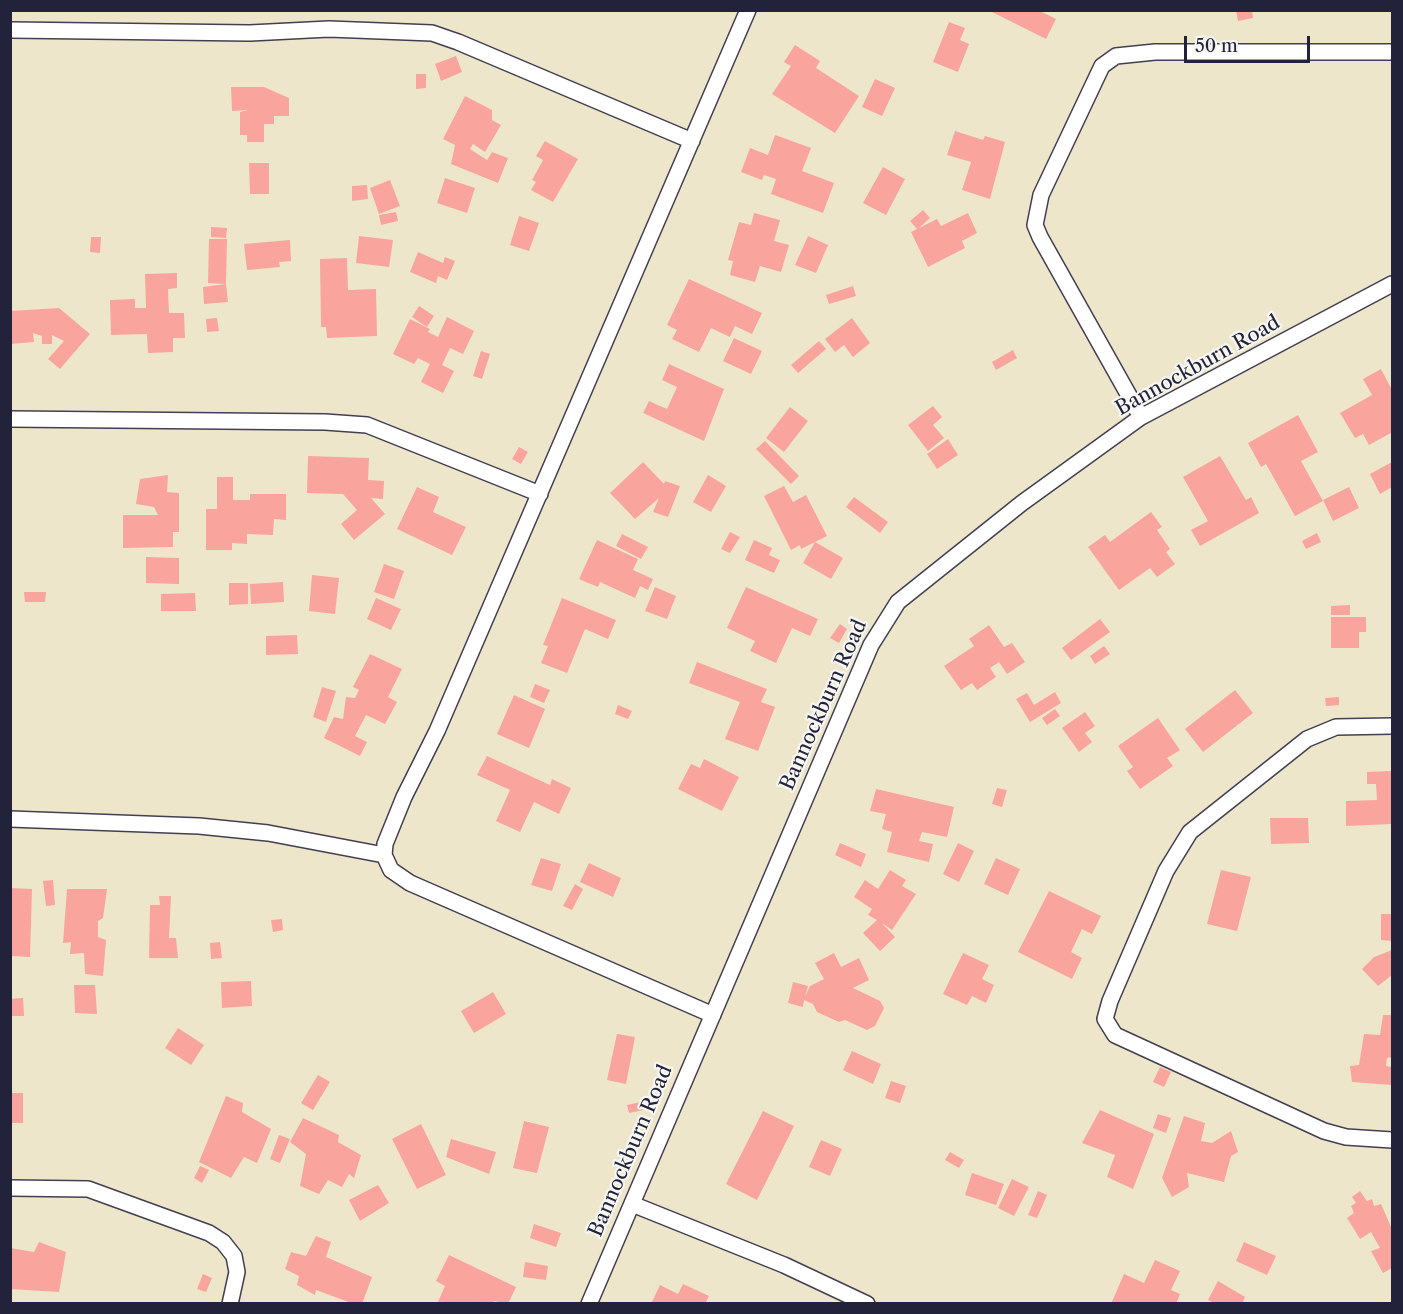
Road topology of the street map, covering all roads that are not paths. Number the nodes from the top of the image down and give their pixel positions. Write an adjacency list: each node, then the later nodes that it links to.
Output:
1 (748, 10): 4 (street)
2 (10, 30): 4 (street)
3 (1392, 52): 6 (street)
4 (692, 141): 8 (street)
5 (1391, 289): 6 (street, Bannockburn Road)
6 (1141, 417): 12 (street, Bannockburn Road)
7 (10, 419): 8 (street)
8 (540, 494): 11 (street)
9 (1392, 726): 13 (street)
10 (10, 819): 11 (street)
11 (384, 855): 12 (street)
12 (713, 1015): 15 (street, Bannockburn Road)
13 (1392, 1140)
14 (10, 1188): 16 (street)
15 (632, 1204): 17 (street, Bannockburn Road); 18 (street)
16 (230, 1304)
17 (589, 1304)
18 (867, 1304)

